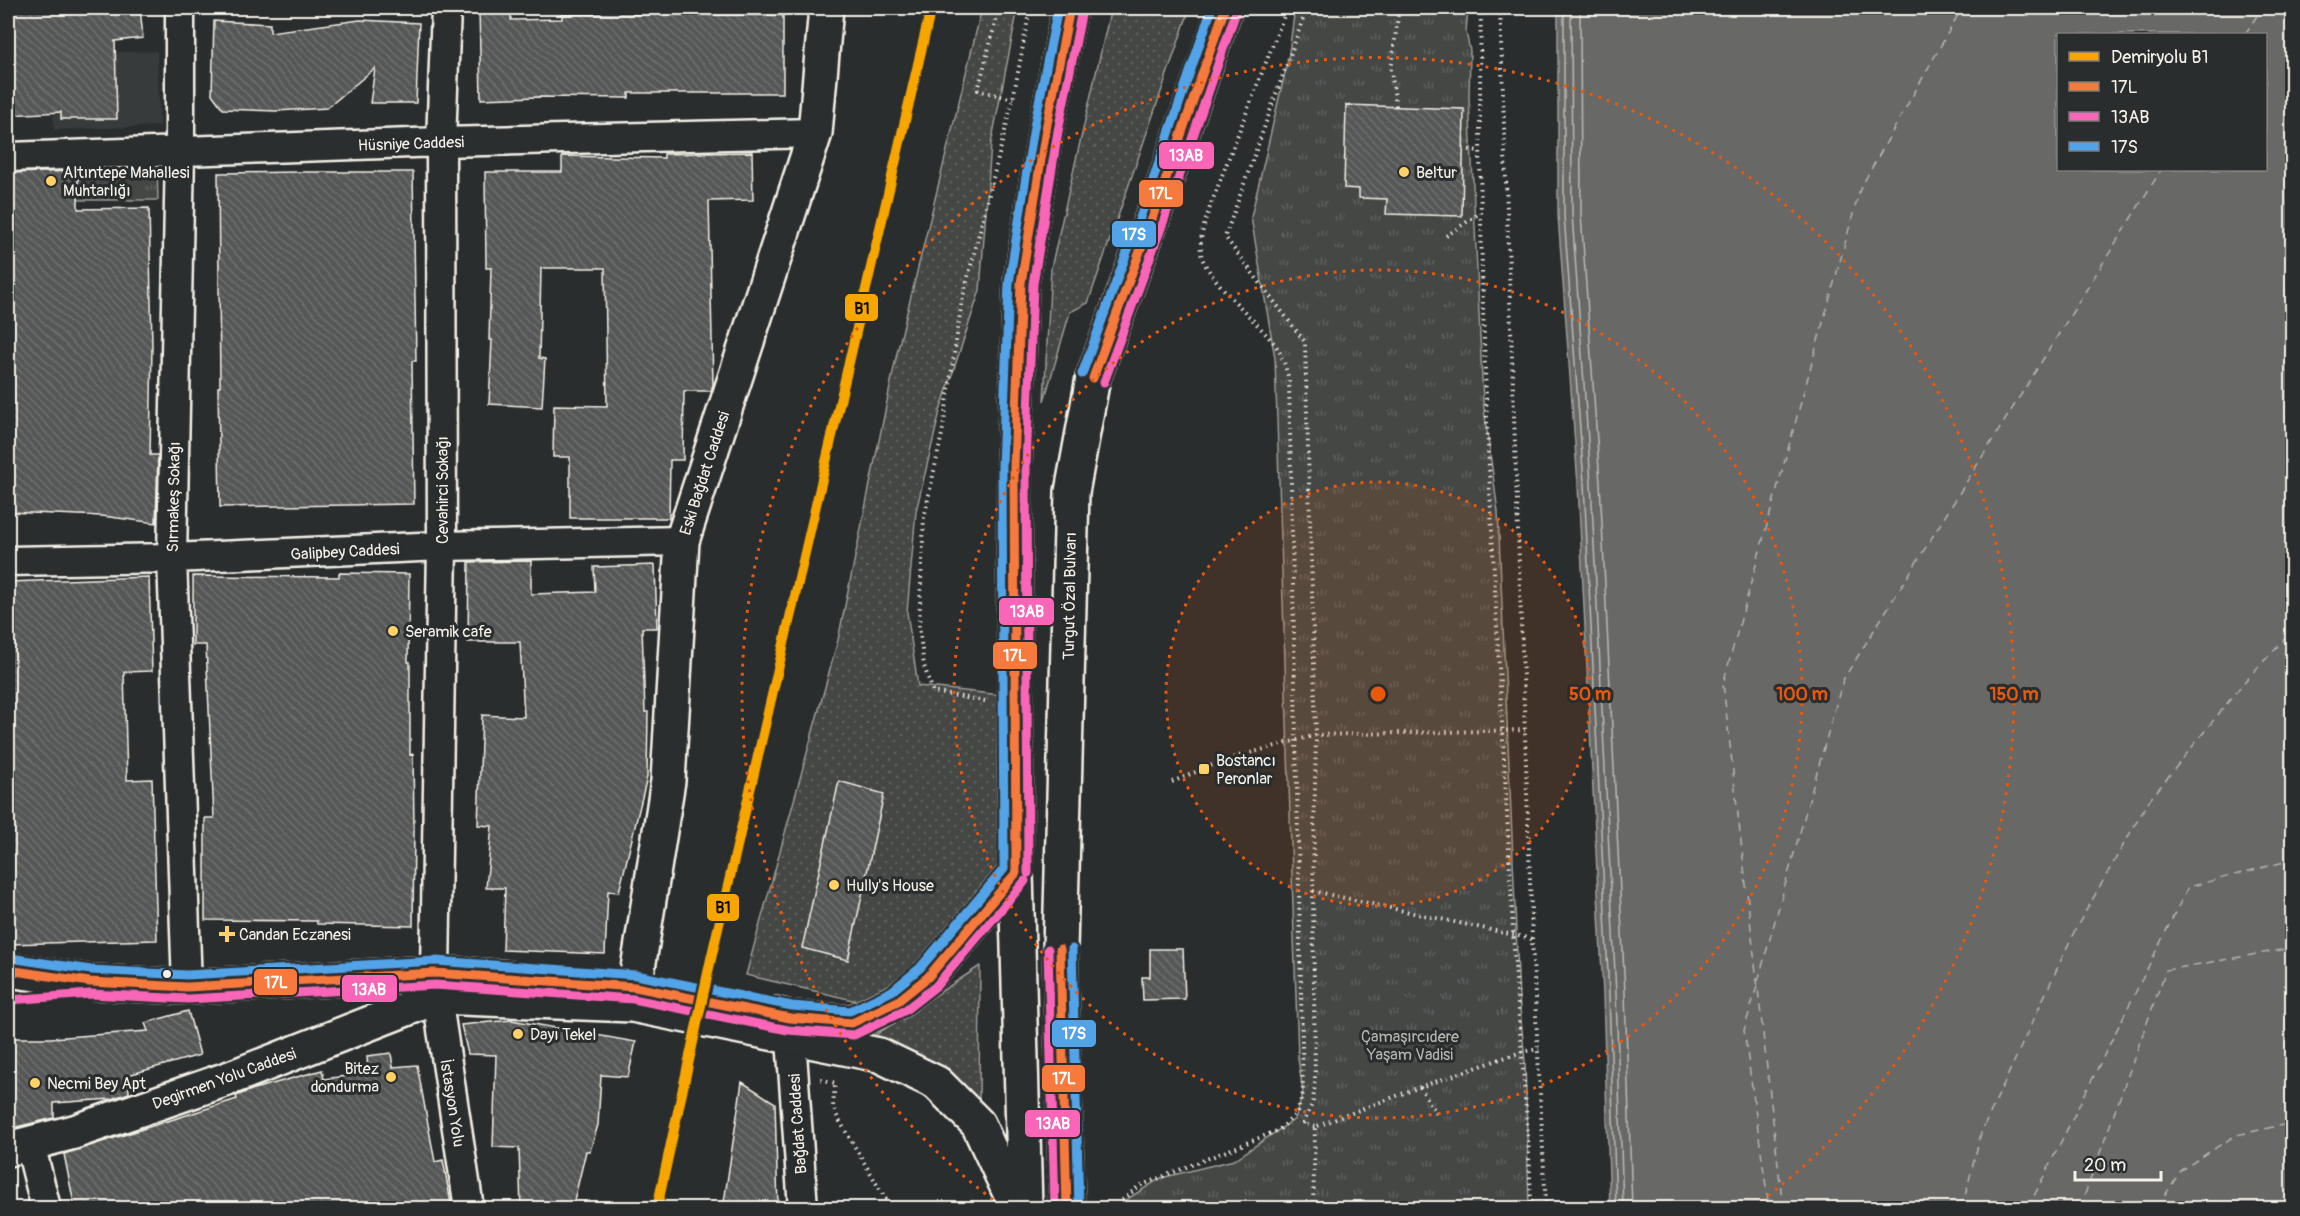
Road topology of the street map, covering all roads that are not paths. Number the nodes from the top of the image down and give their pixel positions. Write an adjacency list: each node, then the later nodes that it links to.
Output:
1 (180, 8): 8 (street, Sırmakeş Sokağı)
2 (446, 8): 7 (street, Cevahirci Sokağı)
3 (826, 8): 6 (main road, Eski Bağdat Caddesi)
4 (1070, 8): 14 (main road)
5 (1225, 8): 28 (main road, Turgut Özal Bulvarı)
6 (815, 133): 7 (street, Hüsniye Caddesi); 10 (main road, Eski Bağdat Caddesi)
7 (441, 142): 8 (street, Hüsniye Caddesi); 11 (street, Cevahirci Sokağı)
8 (180, 152): 9 (street, Hüsniye Caddesi); 12 (street, Sırmakeş Sokağı)
9 (8, 157)
10 (682, 541): 11 (street, Galipbey Caddesi); 20 (main road, Eski Bağdat Caddesi)
11 (442, 546): 12 (street, Galipbey Caddesi); 17 (street, Cevahirci Sokağı)
12 (172, 558): 13 (street, Galipbey Caddesi); 18 (street, Sırmakeş Sokağı)
13 (8, 561)
14 (1016, 873): 20 (main road); 27 (main road)
15 (8, 970): 16 (main road)
16 (90, 982): 18 (main road); 19 (main road)
17 (436, 985): 18 (main road); 20 (main road); 22 (main road, Degirmen Yolu Caddesi); 24 (street, İstasyon Yolu)
18 (187, 987)
19 (8, 988)
20 (633, 996): 21 (main road)
21 (791, 1039): 25 (street, Bağdat Caddesi); 26 (main road)
22 (19, 1146): 23 (street)
23 (46, 1209)
24 (469, 1209)
25 (803, 1209)
26 (1017, 1209)
27 (1025, 1209)
28 (1067, 1209)

